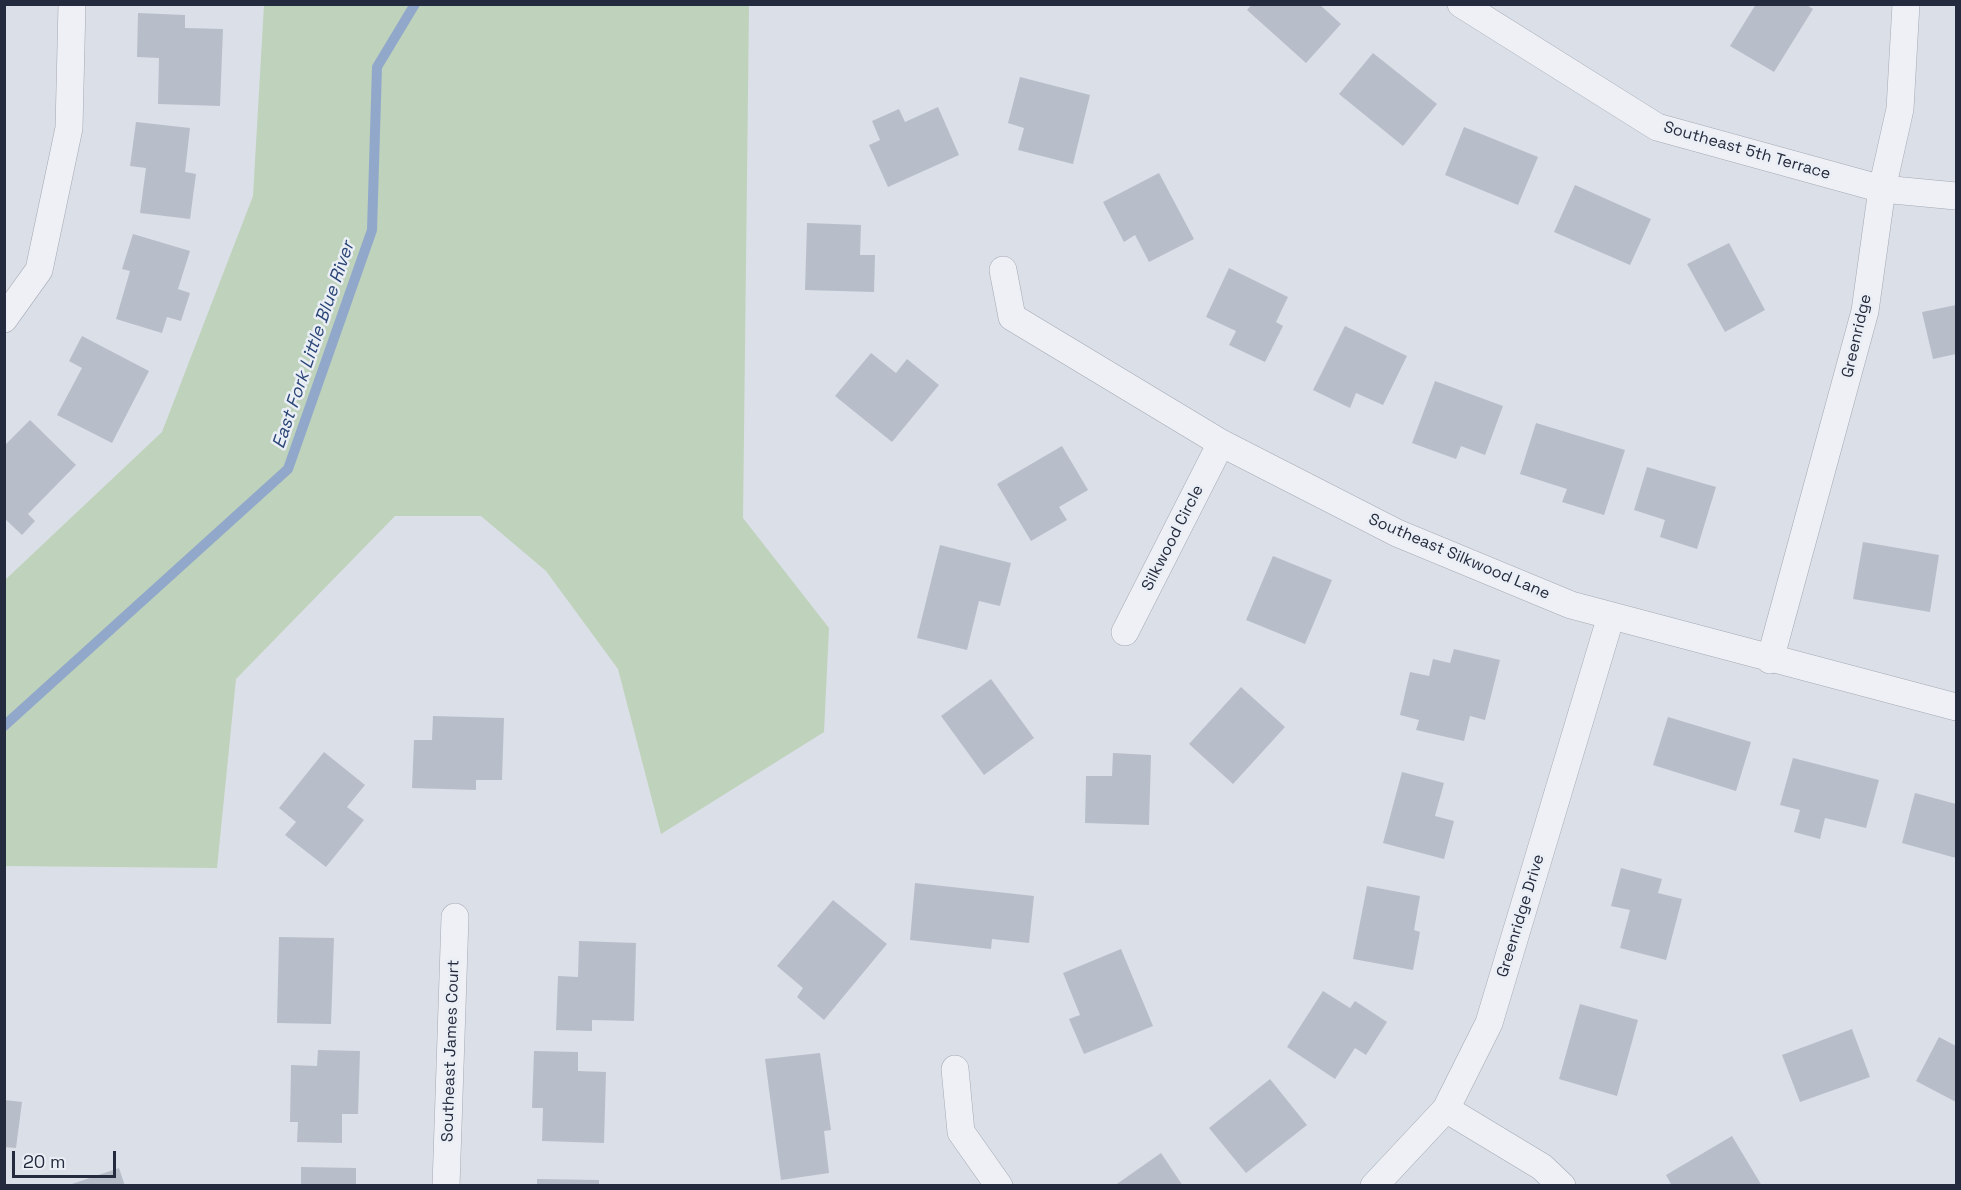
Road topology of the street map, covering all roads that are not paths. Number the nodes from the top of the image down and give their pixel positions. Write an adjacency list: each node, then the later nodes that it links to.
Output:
1 (72, 4): 7 (street)
2 (1461, 4): 4 (street, Southeast 5th Terrace)
3 (1906, 4): 4 (street, Greenridge)
4 (1882, 189): 5 (street, Southeast 5th Terrace); 11 (street, Greenridge)
5 (1956, 196)
6 (1003, 270): 8 (street, Southeast Silkwood Lane)
7 (4, 319)
8 (1221, 443): 9 (street, Southeast Silkwood Lane); 10 (street, Silkwood Circle)
9 (1611, 616): 11 (street, Southeast Silkwood Lane); 15 (street, Greenridge Drive)
10 (1125, 632)
11 (1770, 660): 12 (street, Southeast Silkwood Lane)
12 (1956, 707)
13 (455, 917): 16 (street, Southeast James Court)
14 (955, 1069): 17 (street)
15 (1446, 1109): 18 (street, Greenridge Drive); 19 (street)
16 (446, 1185)
17 (999, 1185)
18 (1374, 1185)
19 (1562, 1185)

